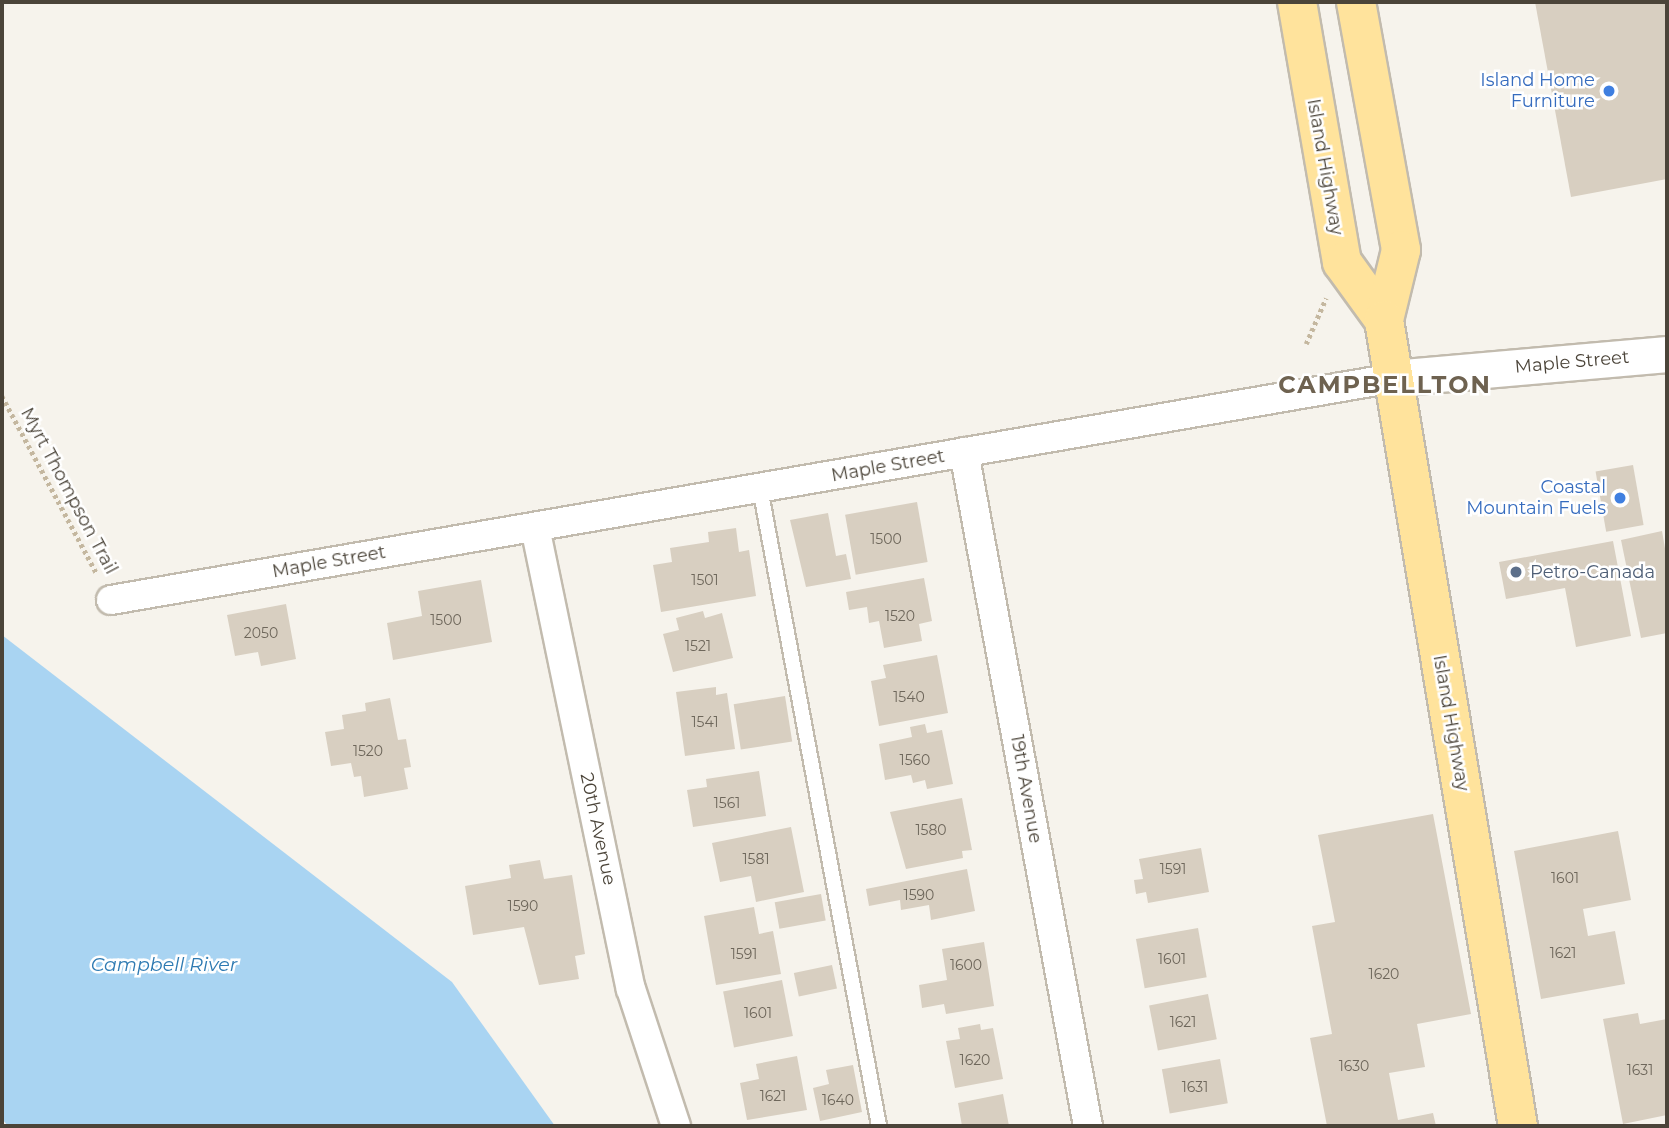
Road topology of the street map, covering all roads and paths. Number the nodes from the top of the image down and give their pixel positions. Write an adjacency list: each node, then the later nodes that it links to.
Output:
1 (1297, 2): 3 (main road, Island Highway)
2 (1356, 2): 3 (main road, Island Highway)
3 (1384, 320): 5 (main road, Island Highway)
4 (1667, 354): 5 (street, Maple Street)
5 (1393, 378): 7 (street, Maple Street); 14 (main road, Island Highway)
6 (2, 396): 10 (path, Myrt Thompson Trail)
7 (964, 452): 8 (street, Maple Street); 13 (street, 19th Avenue)
8 (760, 488): 9 (street, Maple Street); 12 (lane)
9 (535, 527): 10 (street, Maple Street); 11 (street, 20th Avenue)
10 (111, 600)
11 (676, 1126)
12 (879, 1126)
13 (1088, 1126)
14 (1518, 1126)

